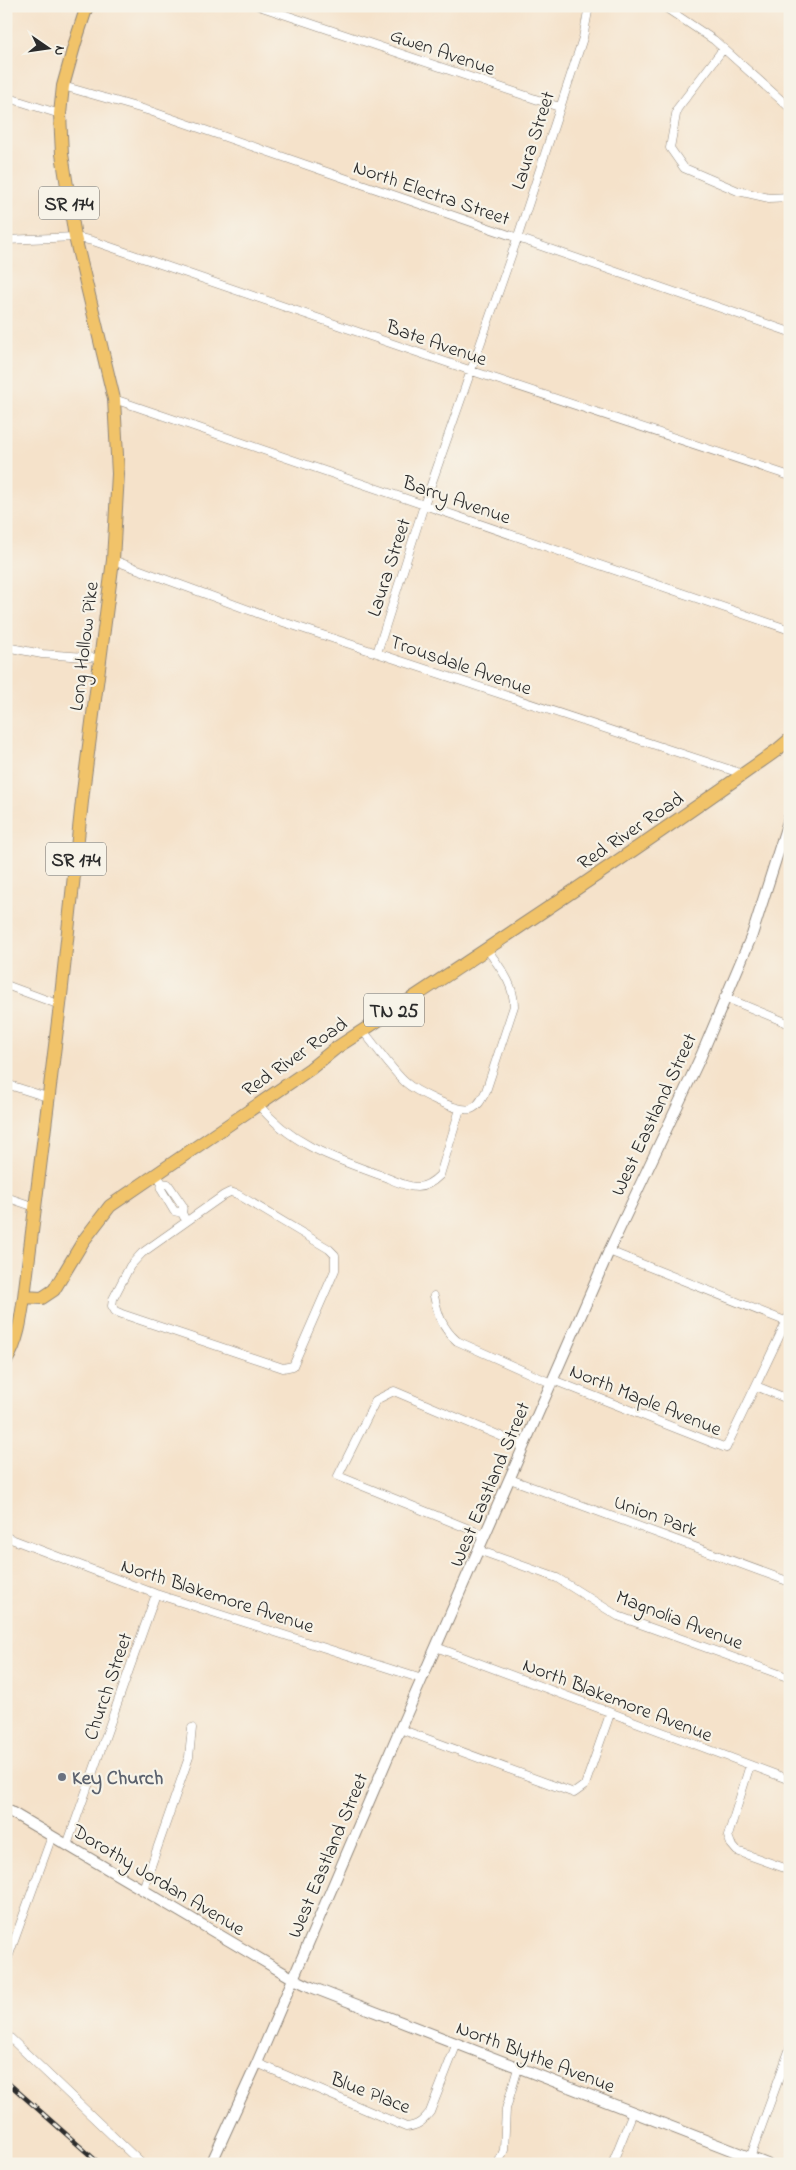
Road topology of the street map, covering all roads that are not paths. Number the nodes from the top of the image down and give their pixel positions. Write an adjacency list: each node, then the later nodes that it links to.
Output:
1 (87, 6): 6 (main road, Long Hollow Pike / SR 174)
2 (259, 6): 8 (street, Gwen Avenue)
3 (589, 6): 8 (street, Laura Street)
4 (662, 6): 5 (street)
5 (724, 48): 9 (street); 11 (street)
6 (64, 86): 10 (main road, Long Hollow Pike / SR 174); 13 (street, North Electra Street)
7 (6, 97): 10 (street)
8 (559, 107): 13 (street, Laura Street)
9 (790, 108)
10 (60, 114): 12 (main road, Long Hollow Pike / SR 174)
11 (790, 197)
12 (75, 237): 14 (street, Bate Avenue); 16 (street, Bate Avenue); 17 (main road, Long Hollow Pike / SR 174)
13 (517, 239): 15 (street, North Electra Street); 16 (street, Laura Street)
14 (6, 240)
15 (790, 332)
16 (472, 371): 18 (street, Bate Avenue); 19 (street, Laura Street)
17 (114, 399): 19 (street, Barry Avenue); 20 (main road, Long Hollow Pike / SR 174)
18 (790, 476)
19 (424, 505): 21 (street, Barry Avenue); 23 (street, Laura Street)
20 (113, 560): 23 (street, Trousdale Avenue); 24 (main road, Long Hollow Pike / SR 174)
21 (790, 630)
22 (6, 647): 24 (street)
23 (377, 653): 26 (street, Trousdale Avenue)
24 (100, 658): 31 (main road, Long Hollow Pike / SR 174)
25 (790, 739): 26 (main road, Red River Road / TN 25)
26 (744, 774): 28 (main road, Red River Road / TN 25)
27 (790, 815): 30 (street, West Eastland Street)
28 (487, 949): 33 (main road, Red River Road / TN 25); 37 (street)
29 (6, 985): 31 (street)
30 (724, 998): 32 (street); 42 (street, West Eastland Street)
31 (60, 1005): 35 (main road, Long Hollow Pike / SR 174)
32 (790, 1024)
33 (363, 1031): 36 (main road, Red River Road / TN 25); 37 (street)
34 (6, 1084): 35 (street)
35 (47, 1097): 40 (main road, Long Hollow Pike / SR 174)
36 (258, 1104): 37 (street); 38 (main road, Red River Road / TN 25)
37 (460, 1109)
38 (159, 1178): 41 (street); 44 (main road, Red River Road / TN 25)
39 (6, 1197): 40 (street)
40 (35, 1207): 44 (main road, Long Hollow Pike / SR 174)
41 (186, 1221): 41 (street)
42 (609, 1251): 45 (street); 47 (street, West Eastland Street)
43 (434, 1296): 47 (street, North Maple Avenue)
44 (24, 1297): 46 (main road)
45 (789, 1319): 48 (street)
46 (6, 1361)
47 (552, 1381): 48 (street, North Maple Avenue); 50 (street, West Eastland Street)
48 (756, 1386): 49 (street)
49 (790, 1400)
50 (524, 1446): 51 (street, West Eastland Street); 53 (street)
51 (510, 1479): 53 (street, West Eastland Street); 55 (street, Union Park)
52 (6, 1536): 56 (street, North Blakemore Avenue)
53 (484, 1536): 54 (street, West Eastland Street)
54 (478, 1550): 57 (street, West Eastland Street); 58 (street, Magnolia Avenue)
55 (790, 1582)
56 (156, 1594): 59 (street, North Blakemore Avenue); 67 (street, Church Street)
57 (436, 1647): 59 (street, West Eastland Street); 60 (street, North Blakemore Avenue)
58 (790, 1678)
59 (422, 1679): 62 (street, West Eastland Street)
60 (610, 1714): 62 (street); 63 (street, North Blakemore Avenue)
61 (192, 1728): 69 (street)
62 (400, 1729): 71 (street, West Eastland Street)
63 (750, 1765): 64 (street, North Blakemore Avenue); 68 (street)
64 (790, 1780)
65 (6, 1809): 66 (street, Dorothy Jordan Avenue)
66 (52, 1836): 67 (street, Dorothy Jordan Avenue); 70 (street)
67 (67, 1845): 69 (street, Dorothy Jordan Avenue)
68 (790, 1870)
69 (142, 1889): 71 (street, Dorothy Jordan Avenue)
70 (6, 1963)
71 (294, 1978): 73 (street, North Blythe Avenue); 75 (street, West Eastland Street)
72 (6, 2034): 79 (street)
73 (457, 2043): 75 (street, Blue Place); 76 (street, North Blythe Avenue)
74 (790, 2048): 78 (street)
75 (257, 2064): 80 (street, West Eastland Street)
76 (518, 2068): 77 (street, North Blythe Avenue); 81 (street)
77 (633, 2112): 78 (street, North Blythe Avenue); 82 (street)
78 (750, 2158): 83 (street, North Blythe Avenue)
79 (142, 2164)
80 (211, 2164)
81 (498, 2164)
82 (612, 2164)
83 (767, 2164)

